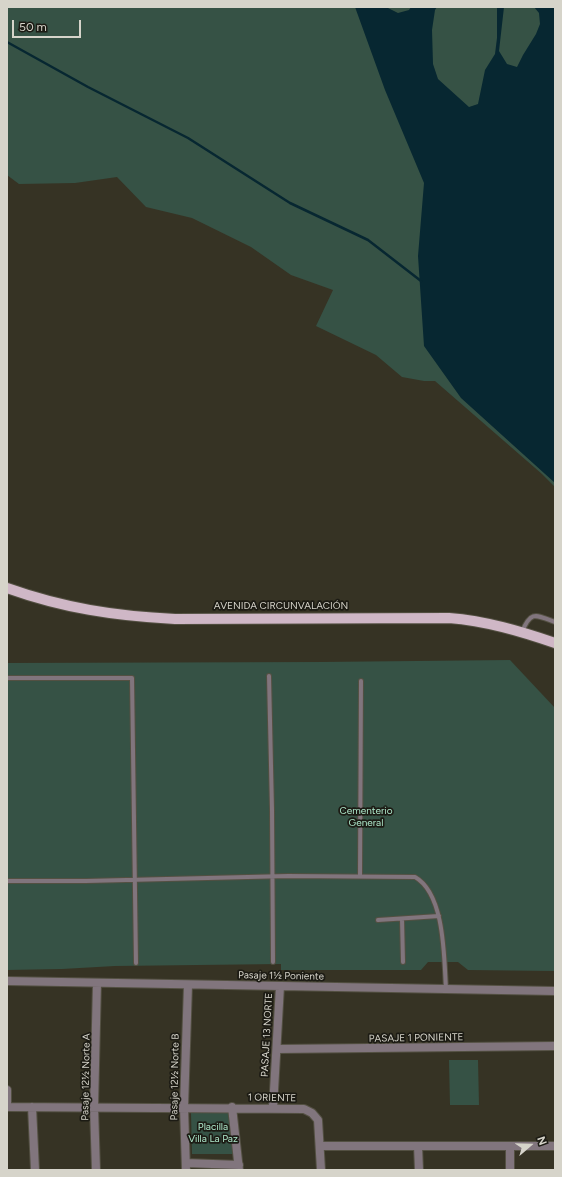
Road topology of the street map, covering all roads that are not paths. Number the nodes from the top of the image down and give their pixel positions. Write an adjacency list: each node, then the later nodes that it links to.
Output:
1 (7, 588): 3 (main road, AVENIDA CIRCUNVALACIÓN)
2 (555, 622): 3 (lane)
3 (522, 632): 4 (main road, AVENIDA CIRCUNVALACIÓN)
4 (555, 643)
5 (269, 676): 9 (lane)
6 (7, 678): 10 (lane)
7 (361, 681): 8 (lane)
8 (360, 876): 9 (lane); 12 (lane)
9 (273, 877): 10 (lane); 15 (lane)
10 (135, 880): 11 (lane); 17 (lane)
11 (7, 881)
12 (439, 916): 13 (lane); 22 (lane)
13 (402, 919): 14 (lane); 16 (lane)
14 (378, 920)
15 (273, 962)
16 (403, 962)
17 (136, 963)
18 (7, 981): 19 (street, Pasaje 1½ Poniente)
19 (97, 983): 20 (street, Pasaje 1½ Poniente); 29 (street, Pasaje 12½ Norte A)
20 (188, 985): 21 (street, Pasaje 1½ Poniente); 30 (street, Pasaje 12½ Norte B)
21 (280, 986): 22 (street, Pasaje 1½ Poniente); 25 (street, PASAJE 13 NORTE)
22 (446, 990): 23 (street, Pasaje 1½ Poniente)
23 (555, 991)
24 (555, 1046): 25 (street, PASAJE 1 PONIENTE)
25 (277, 1049): 32 (street, PASAJE 13 NORTE)
26 (7, 1090): 27 (street)
27 (7, 1107): 28 (street, 1 ORIENTE)
28 (32, 1107): 29 (street, 1 ORIENTE); 39 (street)
29 (94, 1107): 30 (street, 1 ORIENTE); 40 (street, Pasaje 12½ Norte A)
30 (184, 1108): 31 (street, 1 ORIENTE); 37 (street, Pasaje 12½ Norte B)
31 (232, 1108): 32 (street, 1 ORIENTE); 38 (street)
32 (273, 1108): 33 (street, 1 ORIENTE)
33 (320, 1146): 34 (street); 41 (street)
34 (418, 1146): 35 (street); 42 (street)
35 (510, 1146): 36 (street); 43 (street)
36 (555, 1146)
37 (186, 1166): 38 (street)
38 (239, 1167)
39 (35, 1170)
40 (96, 1170)
41 (321, 1170)
42 (419, 1170)
43 (510, 1170)

